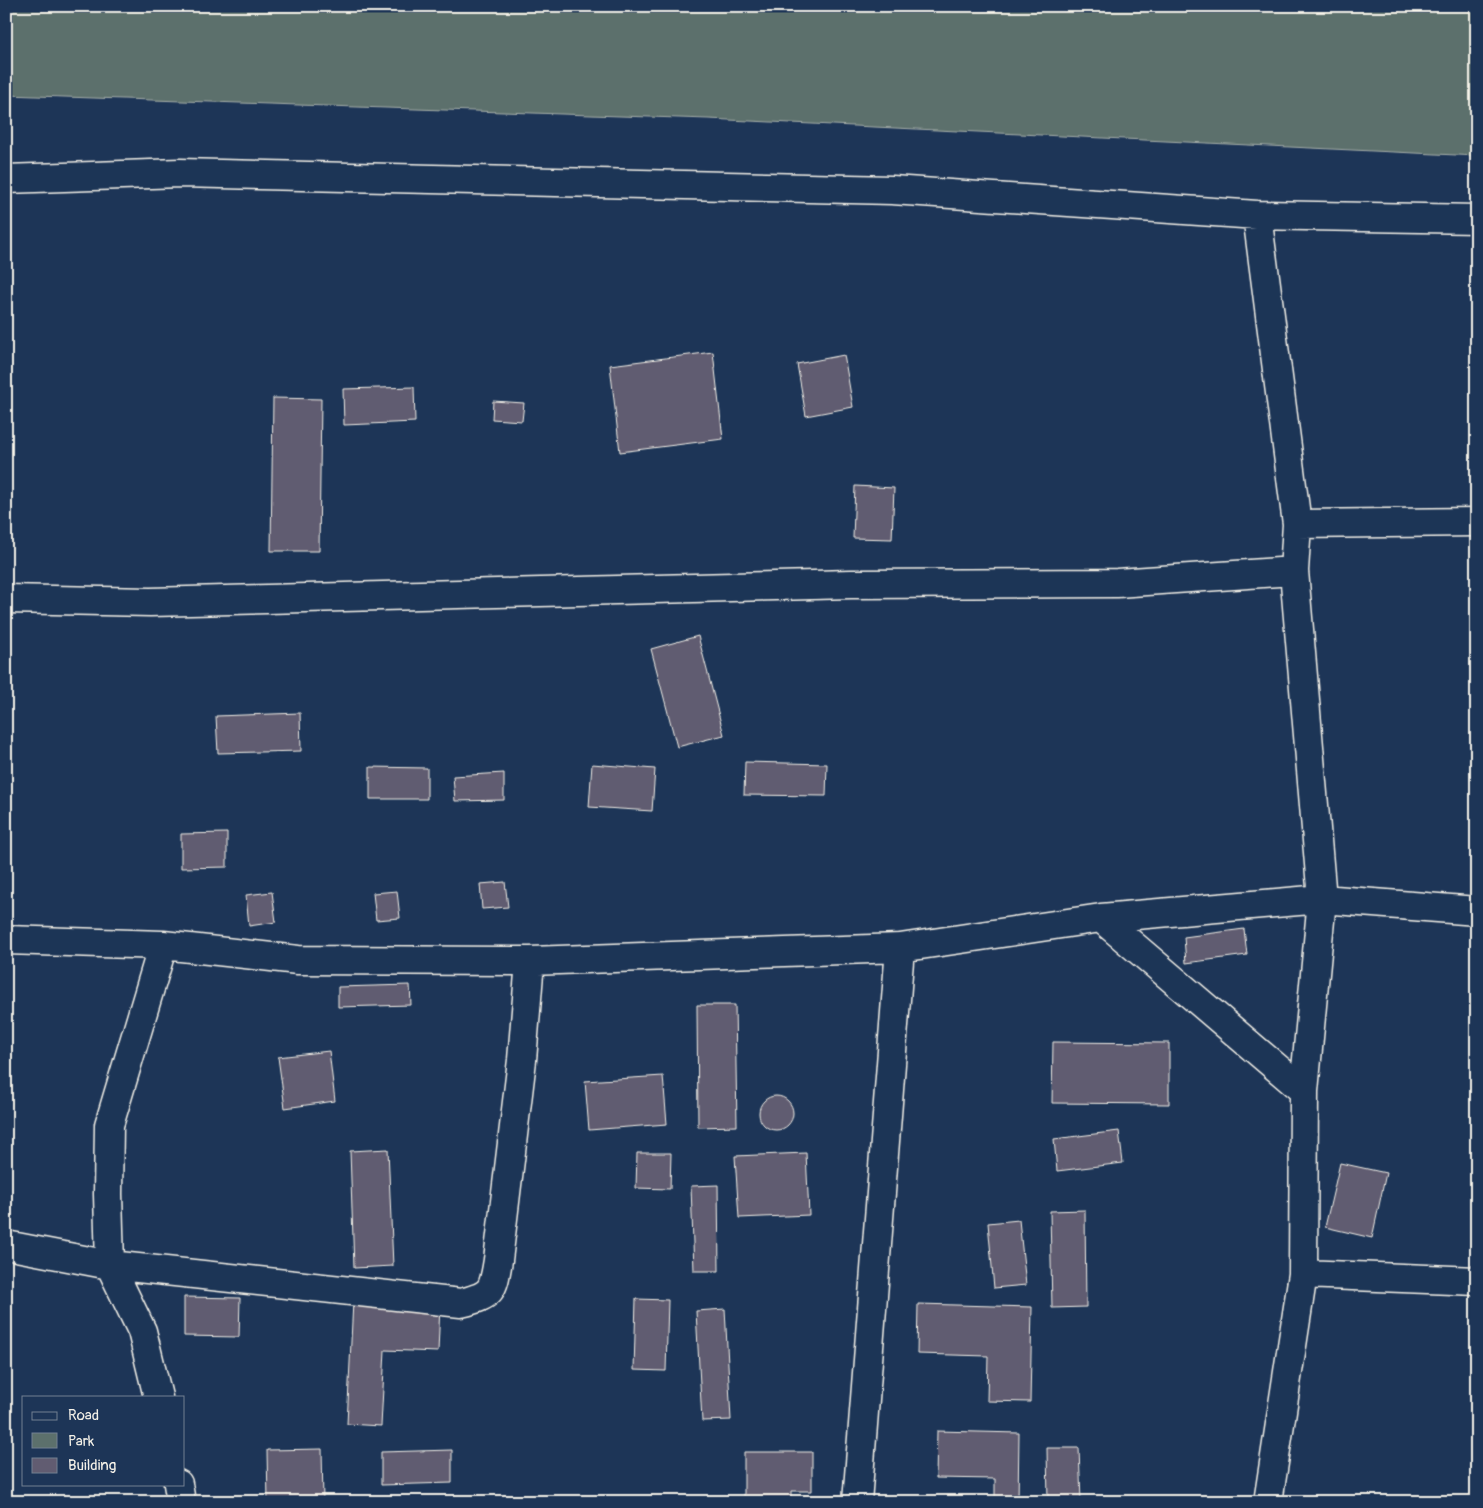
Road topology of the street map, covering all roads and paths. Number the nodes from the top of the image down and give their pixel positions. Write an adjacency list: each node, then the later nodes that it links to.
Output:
1 (6, 179): 2 (street)
2 (1257, 215): 3 (street); 5 (street)
3 (1477, 219)
4 (1477, 522): 5 (street)
5 (1297, 524): 6 (street)
6 (1294, 570): 7 (street); 8 (street)
7 (6, 599)
8 (1322, 899): 9 (street); 10 (street); 15 (street)
9 (1477, 911)
10 (1101, 918): 13 (street); 15 (street)
11 (6, 940): 12 (street)
12 (163, 945): 14 (street); 17 (street)
13 (900, 948): 14 (street); 23 (street)
14 (530, 961): 17 (street)
15 (1304, 1091): 18 (street)
16 (6, 1245): 17 (street)
17 (110, 1265): 20 (street)
18 (1303, 1274): 19 (street); 24 (street)
19 (1477, 1280)
20 (158, 1396)
21 (178, 1486): 22 (street)
22 (181, 1502)
23 (857, 1502)
24 (1268, 1502)

